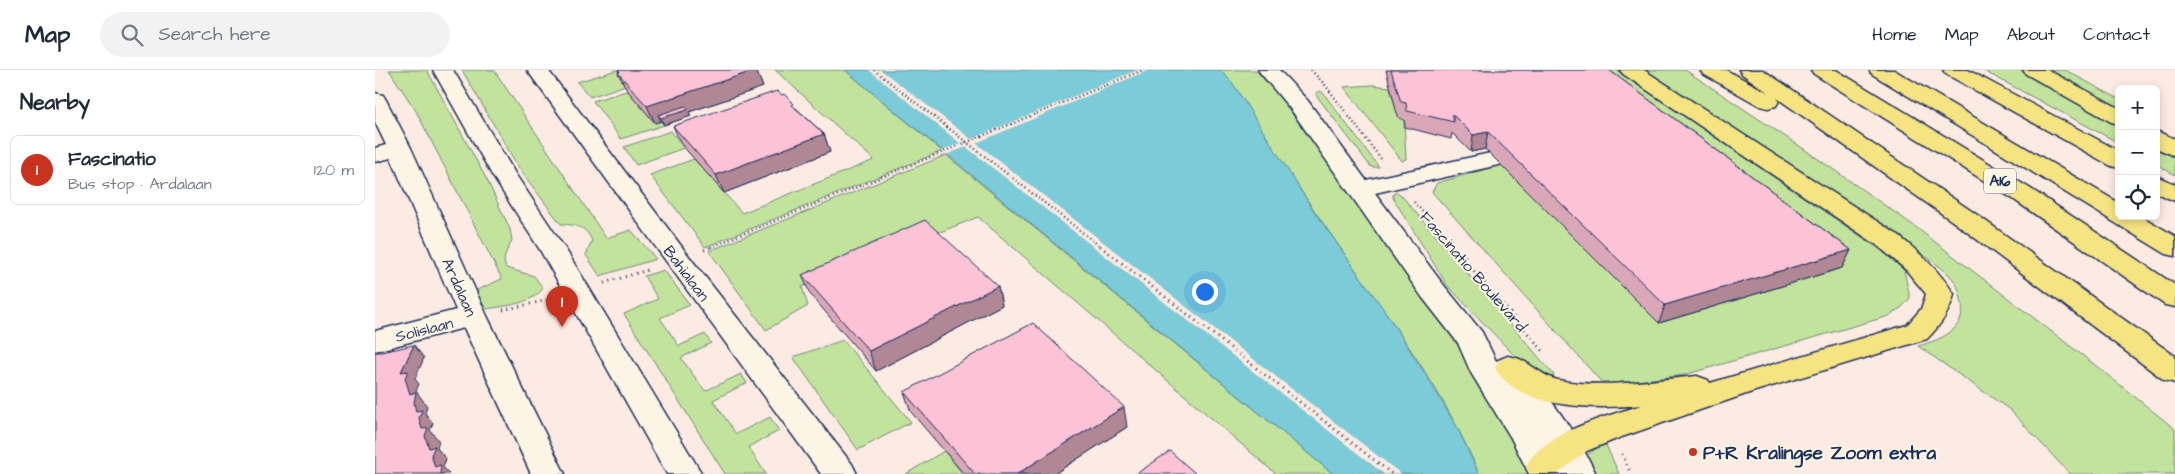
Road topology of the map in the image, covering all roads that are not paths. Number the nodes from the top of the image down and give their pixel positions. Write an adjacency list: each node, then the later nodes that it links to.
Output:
1 (443, 70): 34 (street)
2 (537, 70): 35 (street, Bahialaan)
3 (1268, 70): 20 (street)
4 (1630, 70): 31 (highway)
5 (1711, 70): 18 (highway)
6 (1749, 70): 18 (highway)
7 (1821, 70): 25 (highway, A16)
8 (1879, 70): 22 (highway, A16)
9 (1953, 70): 17 (highway)
10 (2033, 70): 12 (highway)
11 (375, 100): 15 (street, Ardalaan)
12 (2115, 115)
13 (2160, 140): 14 (highway)
14 (2175, 149)
15 (387, 152): 26 (street, Ardalaan)
16 (1495, 159): 20 (street)
17 (2115, 160)
18 (1895, 169): 30 (highway)
19 (2160, 185): 21 (highway)
20 (1360, 189): 27 (street)
21 (2175, 194)
22 (2115, 212)
23 (2130, 220): 24 (highway)
24 (2175, 248)
25 (2175, 298)
26 (473, 316): 28 (street, Solislaan); 33 (street, Ardalaan)
27 (1471, 339): 29 (street); 32 (street)
28 (375, 341)
29 (1510, 368): 31 (highway); 32 (street)
30 (2175, 372)
31 (1741, 384): 32 (highway)
32 (1559, 465)
33 (547, 474)
34 (685, 474)
35 (840, 474)

